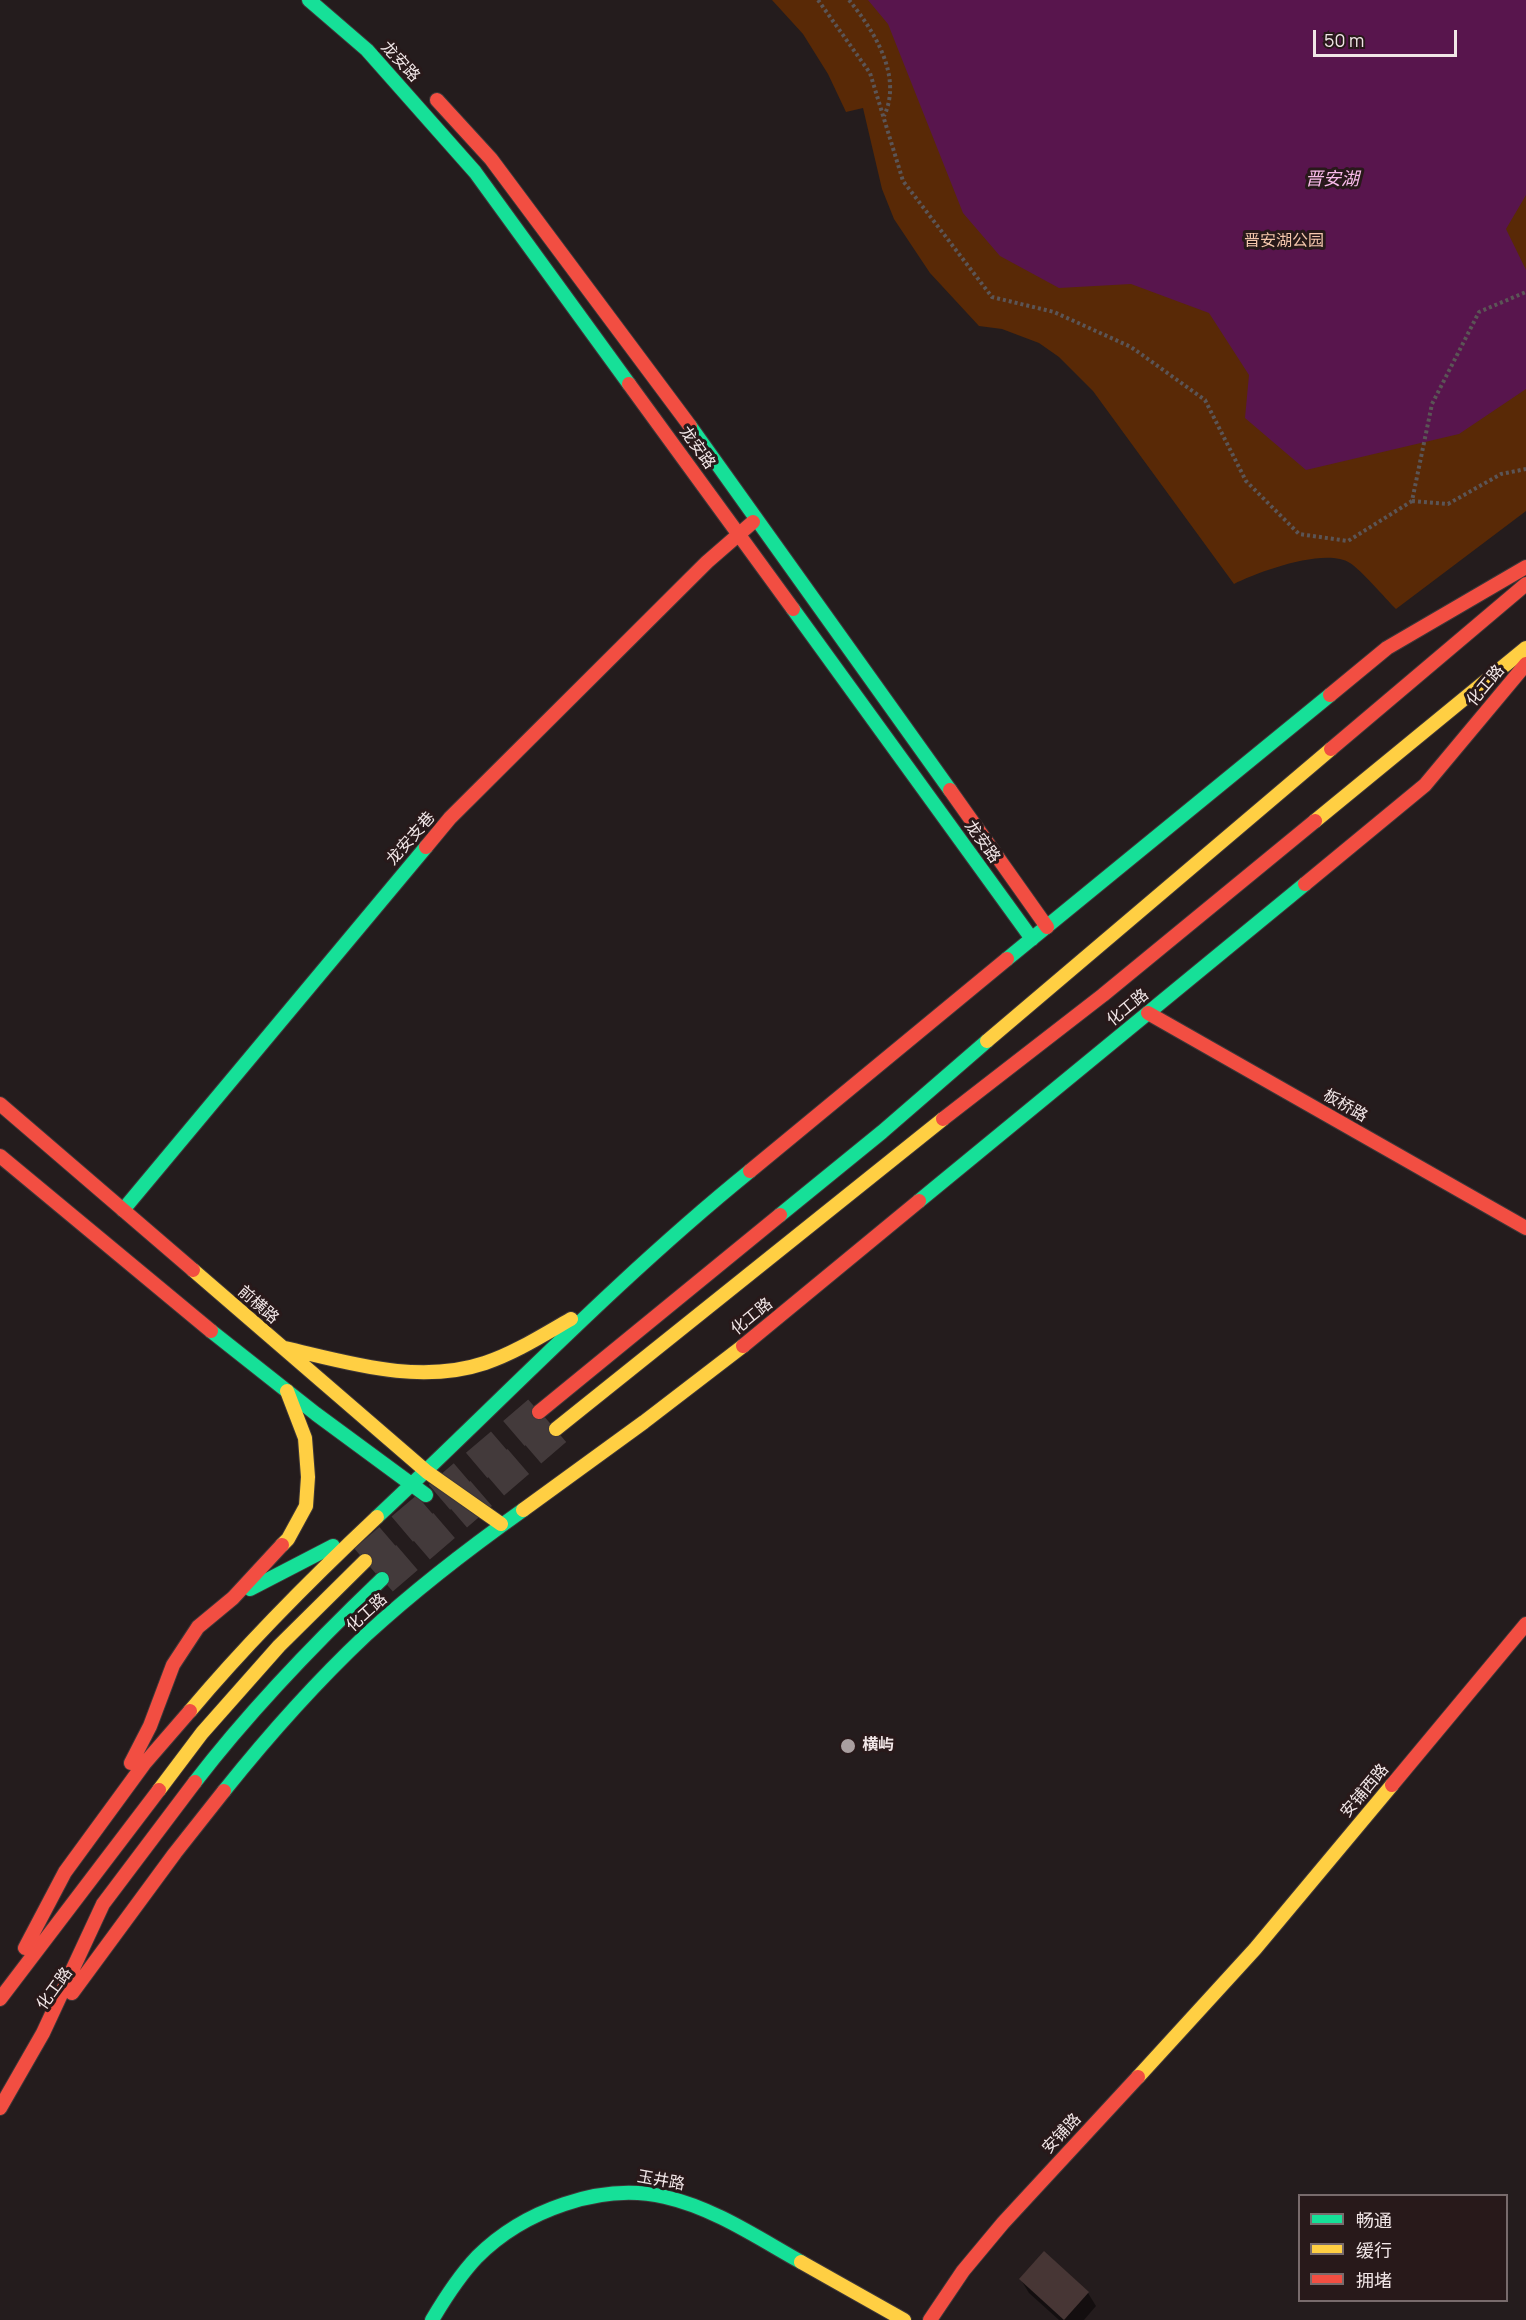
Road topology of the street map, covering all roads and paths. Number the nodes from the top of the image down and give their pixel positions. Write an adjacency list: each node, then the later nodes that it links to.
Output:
1 (309, 0): 10 (main road, 龙安路)
2 (818, 0): 5 (path)
3 (849, 0): 5 (path)
4 (430, 93): 9 (main road, 龙安路)
5 (884, 117): 8 (path)
6 (1526, 291): 8 (path)
7 (1526, 470): 8 (path)
8 (1412, 501)
9 (757, 518): 10 (main road, 龙安支巷); 15 (main road, 龙安路)
10 (739, 534): 16 (main road, 龙安路); 20 (main road, 龙安支巷)
11 (1526, 567): 15 (main road)
12 (1526, 584): 25 (main road)
13 (1526, 648): 26 (main road, 化工路)
14 (1526, 664): 17 (main road, 化工路)
15 (1047, 927): 16 (main road)
16 (1032, 939): 22 (main road)
17 (1148, 1013): 21 (main road, 板桥路); 30 (main road, 化工路)
18 (0, 1104): 20 (main road, 前横路)
19 (0, 1156): 24 (main road)
20 (123, 1210): 23 (main road, 前横路)
21 (1526, 1228)
22 (601, 1302): 23 (main road); 27 (main road)
23 (282, 1348): 27 (main road, 前横路)
24 (287, 1391): 28 (main road); 34 (main road)
25 (539, 1412)
26 (556, 1429)
27 (427, 1472): 28 (main road); 30 (main road, 前横路)
28 (412, 1485): 29 (main road); 31 (main road)
29 (439, 1504)
30 (501, 1524): 39 (main road, 化工路)
31 (361, 1531): 34 (main road); 36 (main road)
32 (365, 1561): 38 (main road)
33 (382, 1579): 39 (main road, 化工路)
34 (233, 1598): 36 (main road)
35 (1526, 1624): 37 (main road, 安铺西路)
36 (102, 1820): 38 (main road)
37 (1228, 1979): 43 (main road, 安铺路)
38 (0, 1997)
39 (43, 2033): 40 (main road, 化工路)
40 (0, 2108)
41 (432, 2320): 42 (main road, 玉井路)
42 (904, 2320)
43 (930, 2320)

